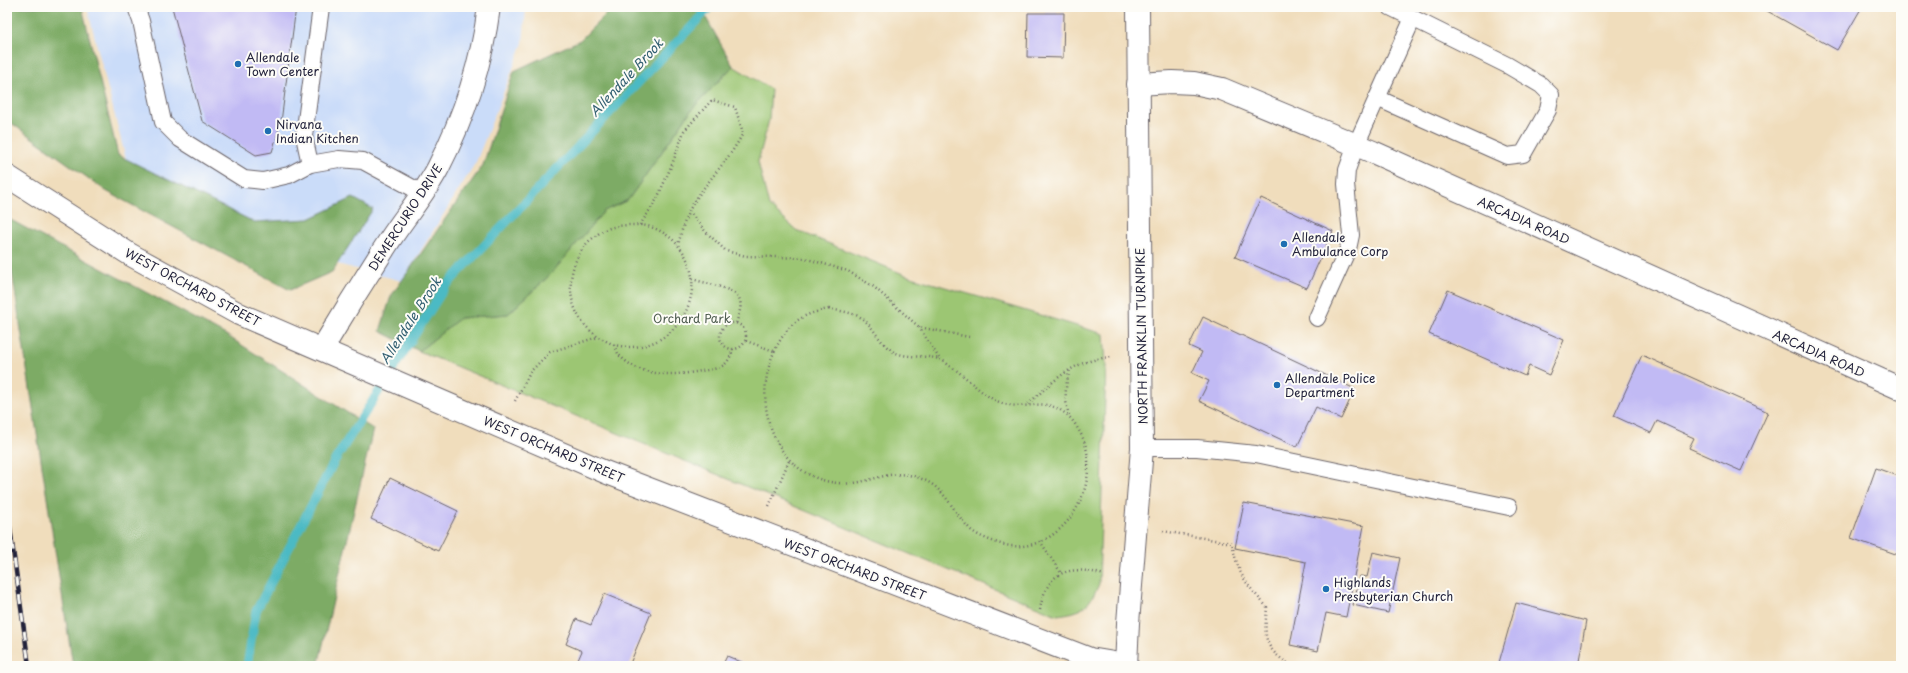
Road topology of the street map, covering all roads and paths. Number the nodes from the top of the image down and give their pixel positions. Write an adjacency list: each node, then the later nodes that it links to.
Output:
1 (136, 7): 10 (lane)
2 (321, 7): 10 (lane)
3 (489, 7): 12 (main road, DEMERCURIO DRIVE)
4 (1138, 7): 7 (main road, NORTH FRANKLIN TURNPIKE)
5 (1390, 7): 6 (lane)
6 (1413, 18): 8 (lane); 8 (lane)
7 (1138, 84): 9 (main road, ARCADIA ROAD); 34 (main road, NORTH FRANKLIN TURNPIKE)
8 (1377, 98): 9 (lane)
9 (1356, 145): 17 (lane); 30 (main road, ARCADIA ROAD)
10 (310, 164): 12 (lane)
11 (7, 176): 24 (main road, WEST ORCHARD STREET)
12 (422, 192): 24 (main road, DEMERCURIO DRIVE)
13 (689, 211): 14 (path); 15 (path); 19 (path)
14 (640, 225): 15 (path); 20 (path)
15 (678, 245): 16 (path)
16 (692, 279): 18 (path); 23 (path)
17 (1317, 318)
18 (736, 324): 22 (path); 25 (path)
19 (919, 327): 21 (path); 28 (path)
20 (598, 337): 23 (path); 31 (path)
21 (969, 337)
22 (746, 341): 25 (path); 26 (path)
23 (614, 345): 25 (path)
24 (322, 349): 43 (main road, WEST ORCHARD STREET)
25 (733, 349)
26 (774, 351): 28 (path); 35 (path)
27 (1112, 357): 29 (path)
28 (939, 359): 32 (path)
29 (1070, 369): 32 (path); 33 (path)
30 (1901, 389)
31 (515, 400)
32 (1028, 404): 33 (path)
33 (1068, 415): 39 (path)
34 (1142, 448): 37 (lane); 43 (main road, NORTH FRANKLIN TURNPIKE)
35 (789, 461): 36 (path); 39 (path)
36 (769, 506)
37 (1509, 507)
38 (1159, 530): 44 (path)
39 (1040, 541): 40 (path)
40 (1062, 573): 41 (path); 42 (path)
41 (1107, 577)
42 (1040, 611)
43 (1128, 666)
44 (1292, 666)

